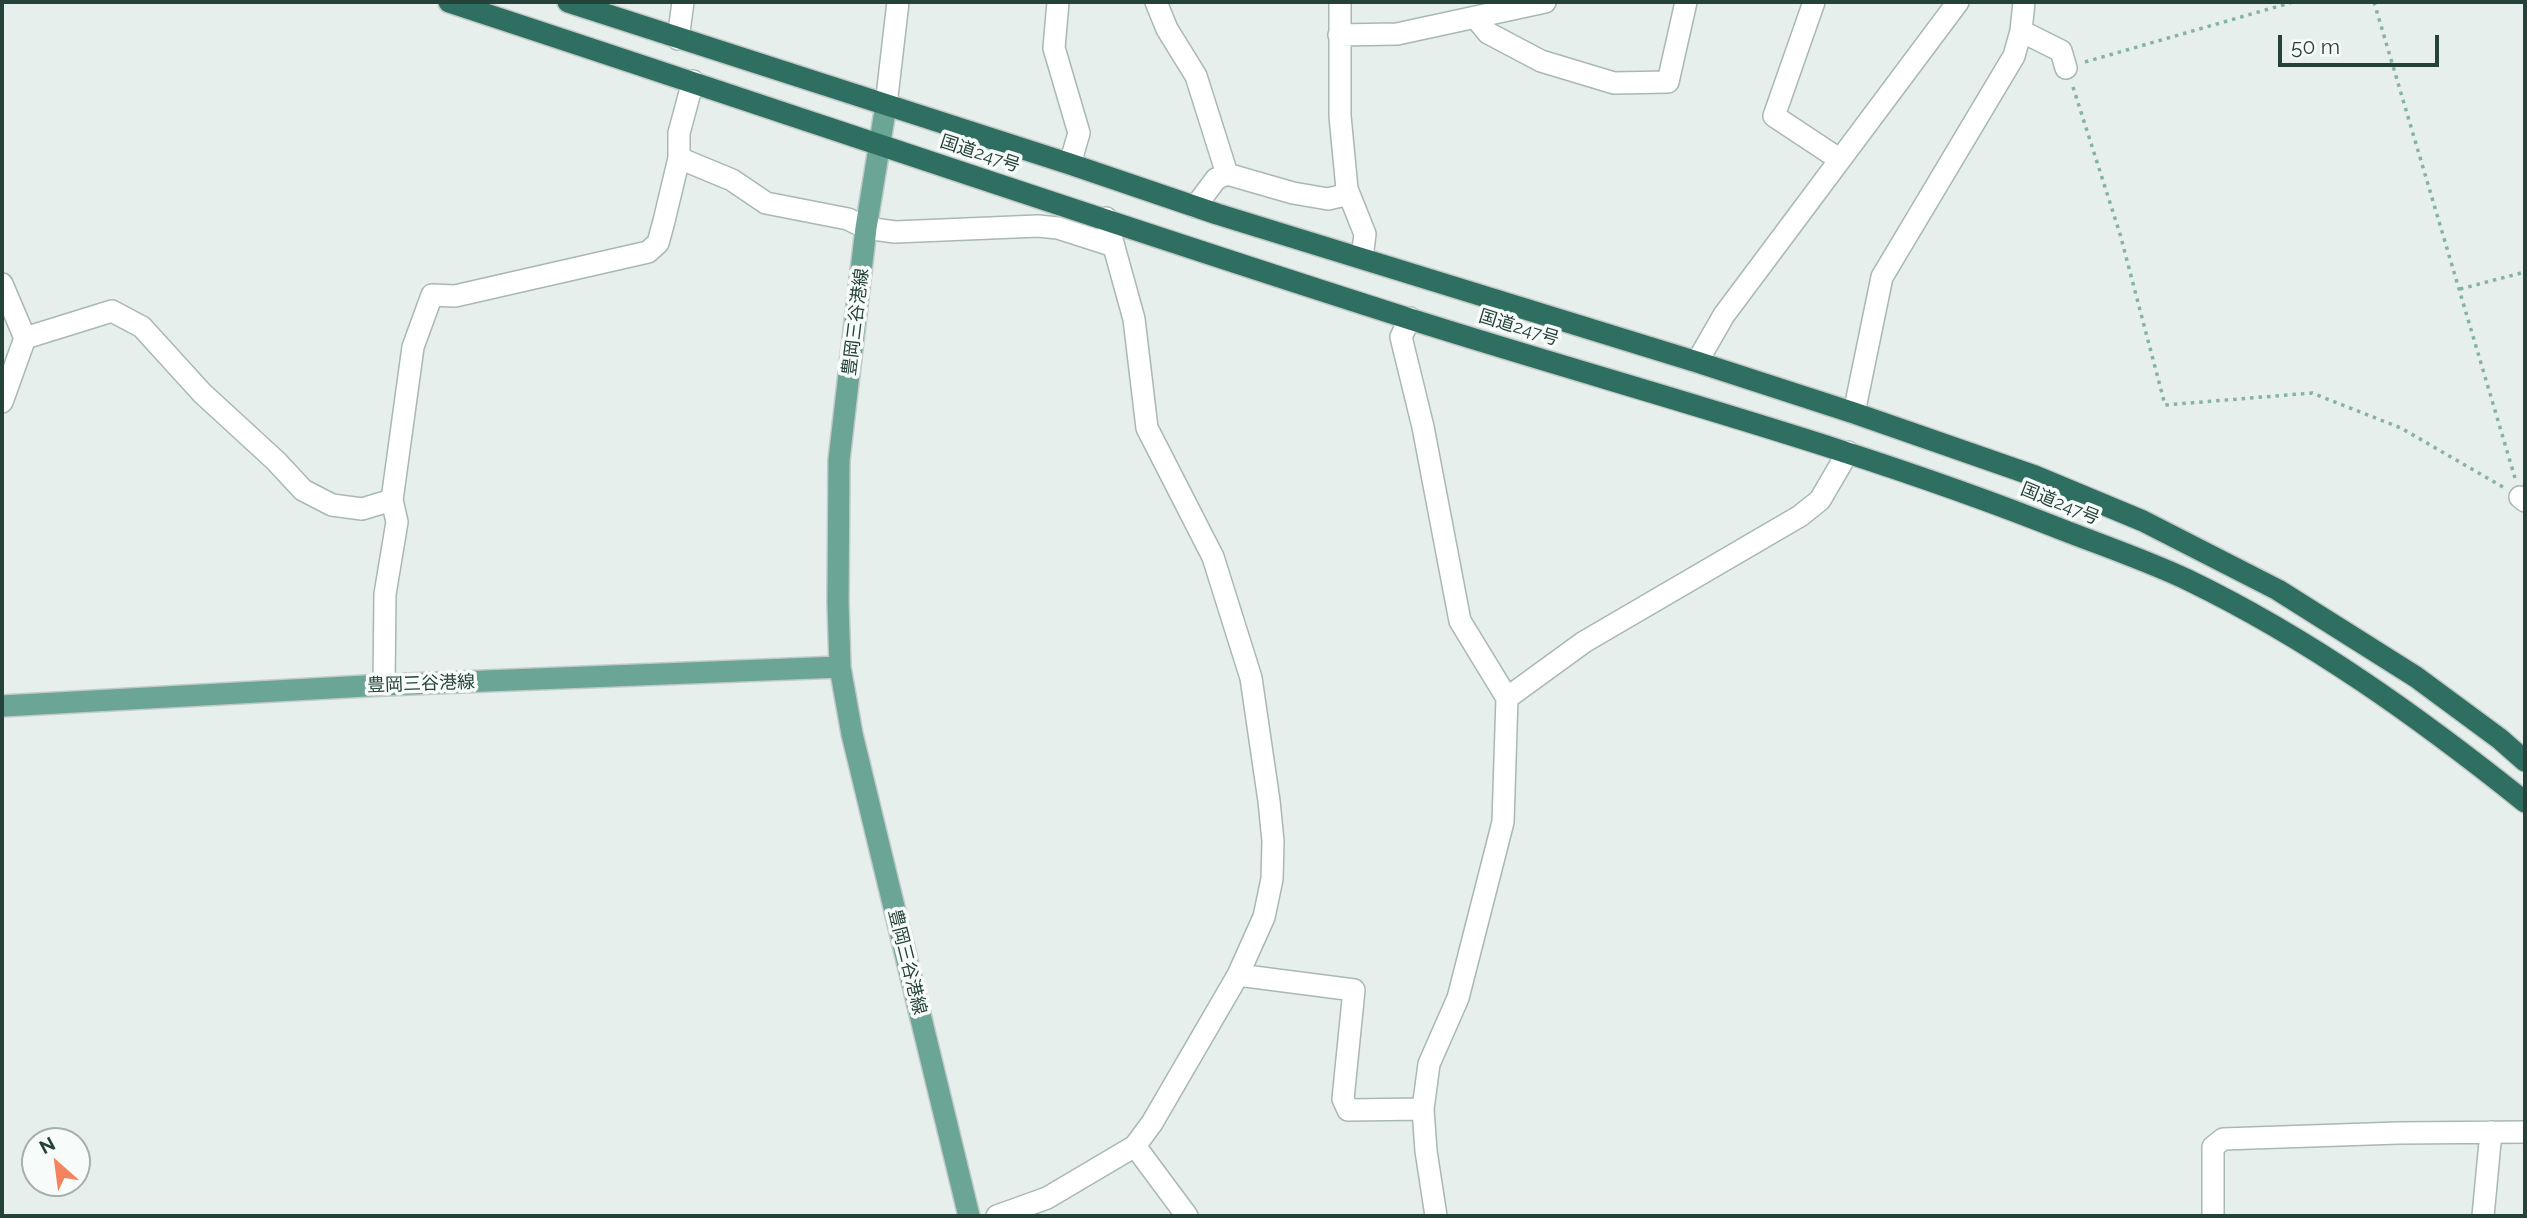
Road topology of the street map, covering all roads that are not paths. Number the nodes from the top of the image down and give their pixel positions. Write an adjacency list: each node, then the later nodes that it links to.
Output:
1 (449, 2): 18 (highway, 国道247号)
2 (568, 2): 16 (highway, 国道247号)
3 (684, 2): 16 (street)
4 (898, 2): 19 (street)
5 (1058, 2): 23 (street)
6 (1156, 2): 24 (street)
7 (1340, 2): 15 (street)
8 (1545, 2): 13 (street)
9 (1686, 2): 13 (street)
10 (1814, 2): 22 (street)
11 (1958, 2): 22 (street)
12 (2024, 2): 14 (street)
13 (1475, 17): 15 (street)
14 (2021, 31): 17 (street); 36 (street)
15 (1339, 35): 25 (street)
16 (678, 39): 19 (highway, 国道247号)
17 (2066, 68)
18 (693, 81): 20 (highway, 国道247号); 21 (street)
19 (886, 105): 20 (main road, 豊岡三谷港線); 23 (highway, 国道247号)
20 (879, 146): 27 (highway, 国道247号); 28 (main road, 豊岡三谷港線)
21 (679, 159): 28 (street); 38 (street)
22 (1839, 159): 34 (street)
23 (1070, 164): 26 (highway, 国道247号)
24 (1227, 173): 25 (street); 26 (street)
25 (1349, 194): 30 (street)
26 (1195, 207): 30 (highway, 国道247号)
27 (1106, 218): 29 (street); 32 (highway, 国道247号)
28 (866, 228): 29 (street); 39 (main road, 豊岡三谷港線)
29 (1114, 246): 45 (street)
30 (1362, 258): 34 (highway, 国道247号)
31 (2, 284): 33 (street)
32 (1410, 318): 37 (highway, 国道247号); 41 (street)
33 (25, 338): 35 (street); 38 (street)
34 (1697, 362): 36 (highway, 国道247号)
35 (2, 402)
36 (1854, 413): 43 (highway, 国道247号)
37 (1849, 452): 41 (street); 44 (highway, 国道247号)
38 (392, 500): 40 (street)
39 (840, 667): 40 (main road, 豊岡三谷港線); 50 (main road, 豊岡三谷港線)
40 (384, 685): 42 (main road, 豊岡三谷港線)
41 (1507, 698): 46 (street)
42 (2, 706)
43 (2525, 761)
44 (2525, 802)
45 (1238, 975): 46 (street); 49 (street)
46 (1423, 1109): 53 (street)
47 (2491, 1132): 48 (street); 54 (street); 55 (street)
48 (2525, 1132)
49 (1135, 1146): 51 (street); 52 (street)
50 (969, 1216)
51 (997, 1216)
52 (1187, 1216)
53 (1436, 1216)
54 (2213, 1216)
55 (2483, 1216)

